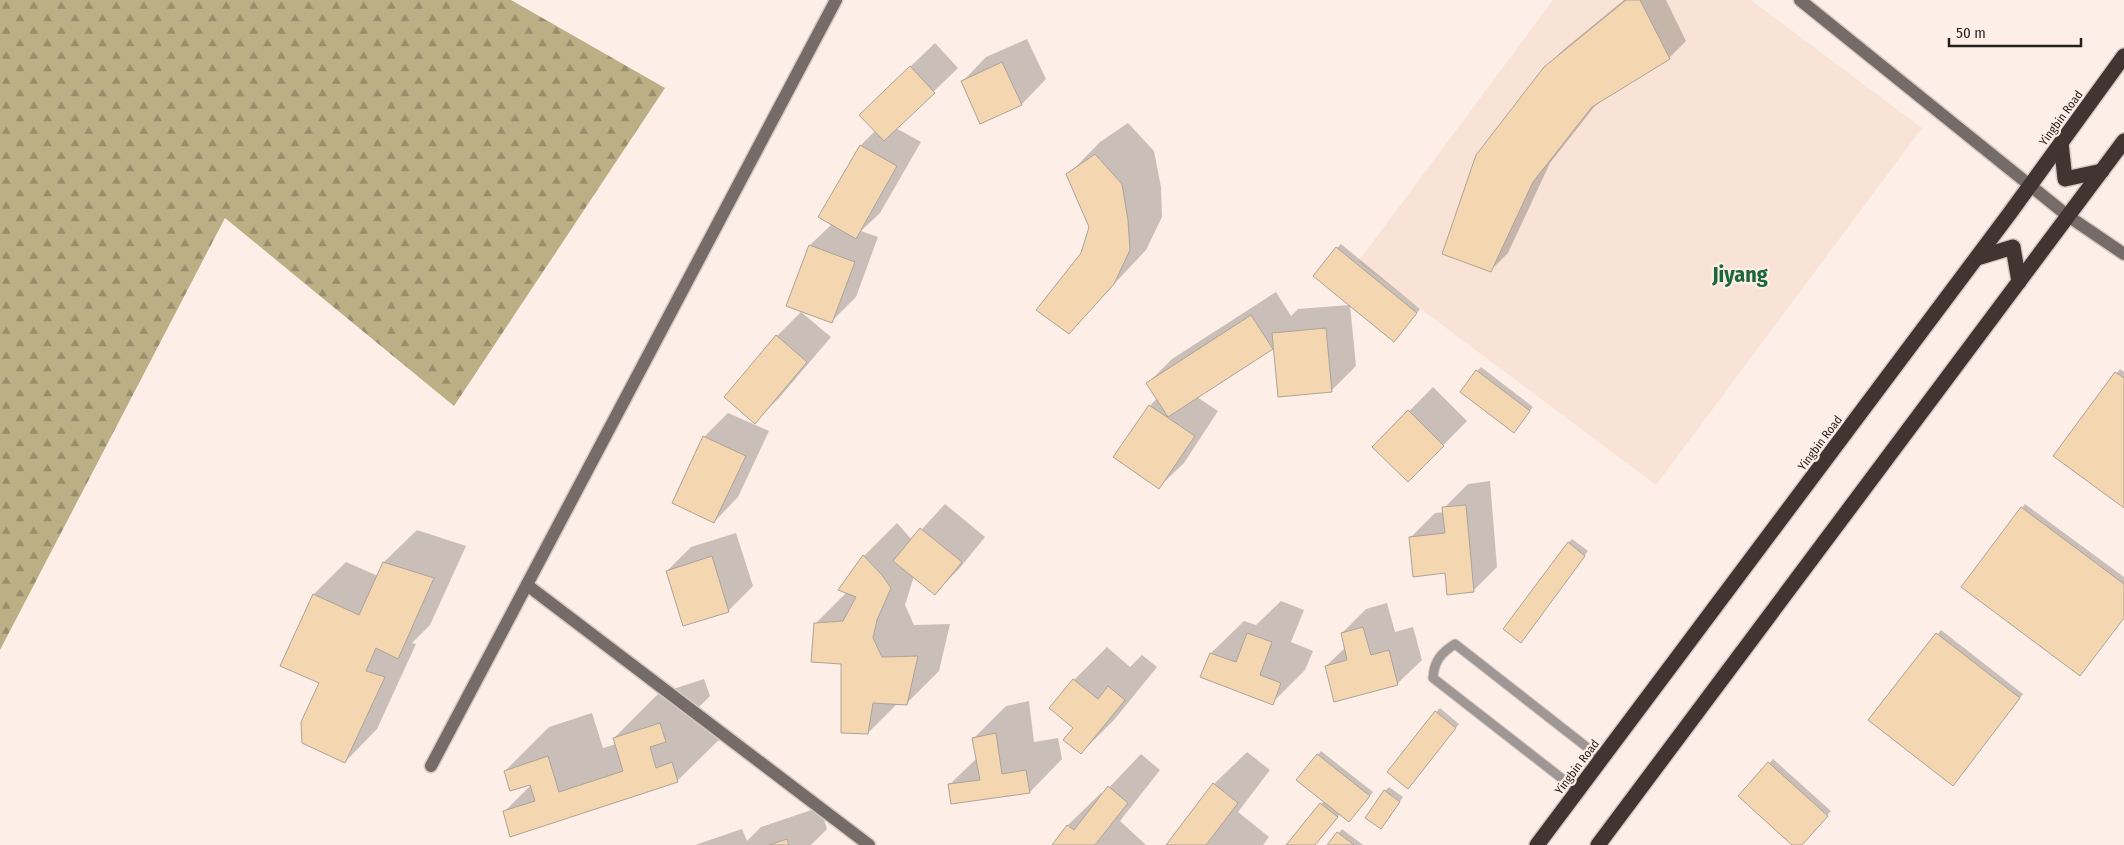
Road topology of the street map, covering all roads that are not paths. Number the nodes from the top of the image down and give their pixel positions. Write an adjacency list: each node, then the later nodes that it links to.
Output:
1 (836, 0): 12 (street)
2 (1800, 0): 7 (street)
3 (2124, 56): 5 (highway, Yingbin Road)
4 (2124, 141): 6 (highway)
5 (2061, 143): 6 (highway); 7 (highway, Yingbin Road)
6 (2102, 171): 8 (highway)
7 (2030, 186): 8 (street); 10 (highway, Yingbin Road)
8 (2068, 216): 9 (street); 11 (highway)
9 (2124, 254)
10 (1977, 258): 11 (highway); 13 (highway, Yingbin Road)
11 (2019, 282): 18 (highway)
12 (527, 585): 14 (street); 16 (street)
13 (1602, 759): 15 (highway, Yingbin Road); 15 (lane)
14 (431, 766)
15 (1578, 791): 17 (highway, Yingbin Road)
16 (869, 845)
17 (1537, 845)
18 (1598, 845)

